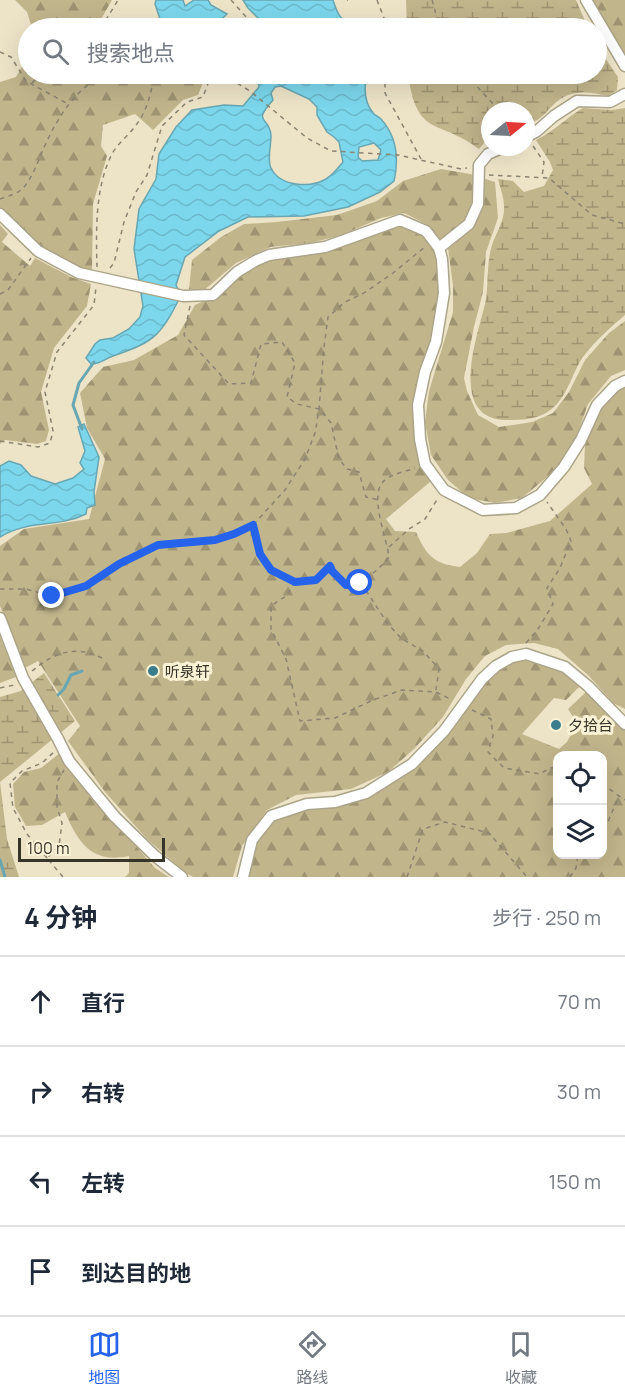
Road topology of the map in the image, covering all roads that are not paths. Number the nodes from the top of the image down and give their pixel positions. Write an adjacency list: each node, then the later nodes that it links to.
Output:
1 (586, 0): 2 (street)
2 (597, 18)
3 (607, 36): 4 (street)
4 (625, 66)
5 (625, 94): 6 (street)
6 (535, 134)
7 (486, 156): 9 (street)
8 (0, 214): 9 (street)
9 (436, 244): 10 (street)
10 (625, 381)
11 (0, 618): 13 (street)
12 (625, 724): 14 (street)
13 (182, 877)
14 (243, 877)

